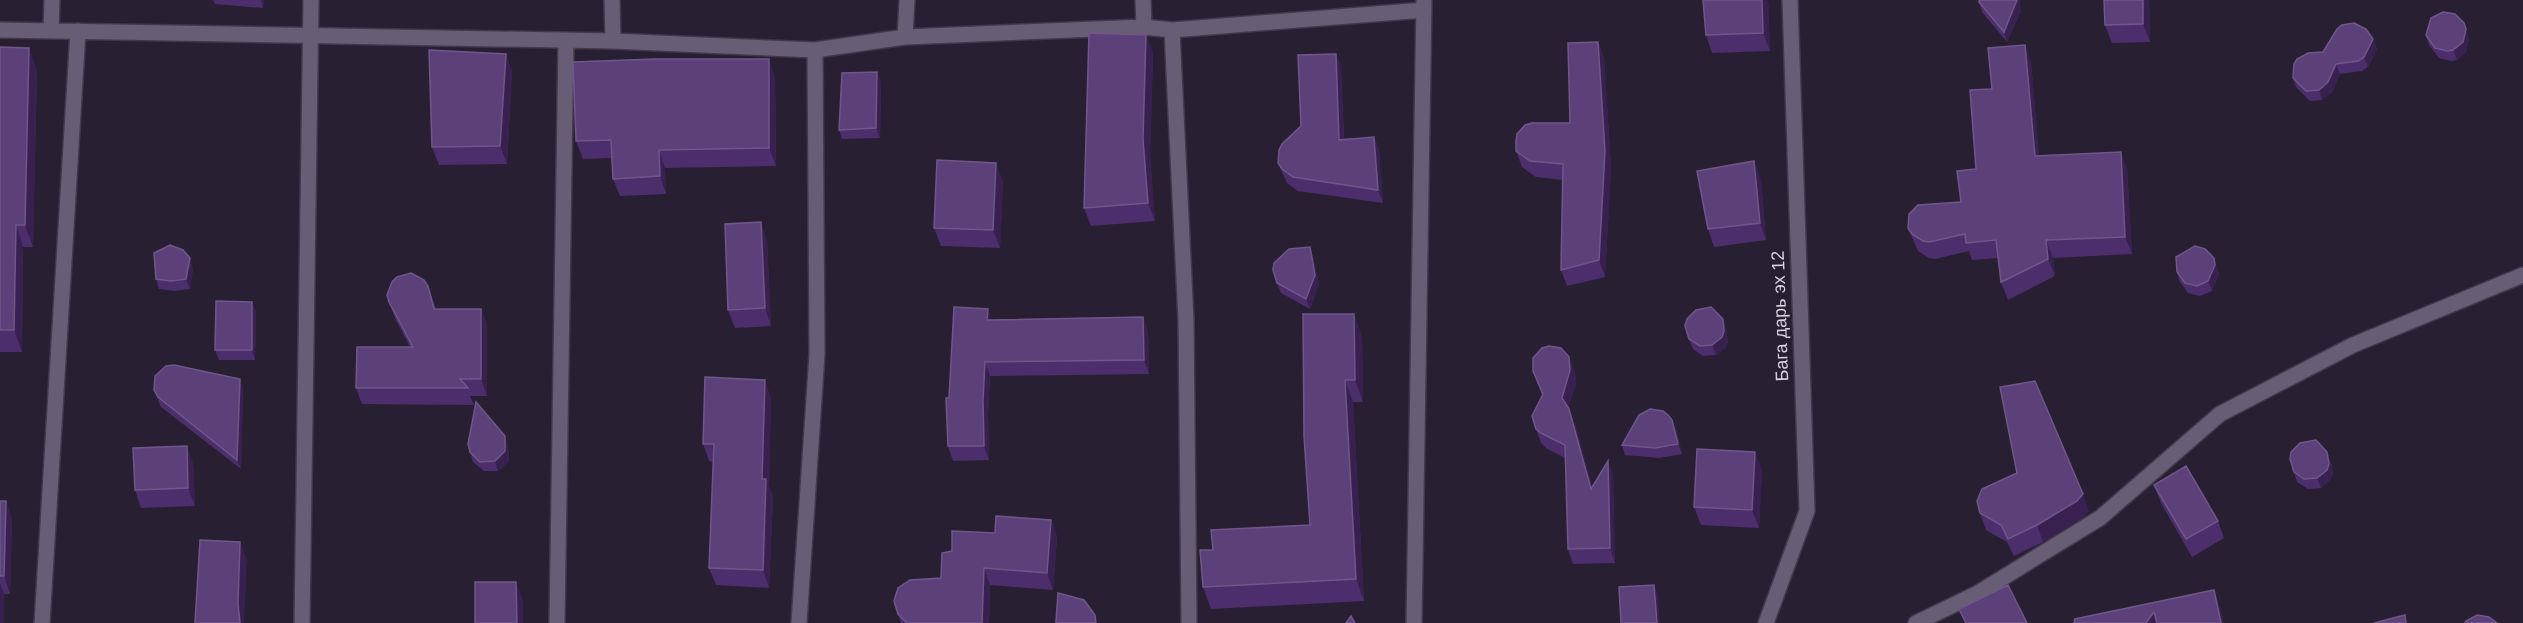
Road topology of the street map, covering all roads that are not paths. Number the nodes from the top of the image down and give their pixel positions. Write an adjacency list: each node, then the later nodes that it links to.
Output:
1 (52, 0): 12 (street)
2 (311, 0): 13 (street)
3 (612, 0): 16 (street)
4 (907, 0): 14 (street)
5 (1143, 0): 8 (street)
6 (1790, 0): 25 (street, Бага дарь эх 12)
7 (1424, 5): 10 (street); 24 (street)
8 (1144, 27): 10 (street); 14 (street)
9 (0, 30): 12 (street)
10 (1172, 30): 23 (street)
11 (78, 31): 12 (street); 13 (street); 19 (street)
12 (51, 32)
13 (310, 35): 15 (street); 20 (street)
14 (906, 37): 17 (street)
15 (566, 40): 16 (street); 21 (street)
16 (613, 41): 17 (street)
17 (815, 50): 22 (street)
18 (2523, 275): 26 (street)
19 (42, 623)
20 (302, 623)
21 (558, 623)
22 (799, 623)
23 (1189, 623)
24 (1414, 623)
25 (1766, 623)
26 (1916, 623)

